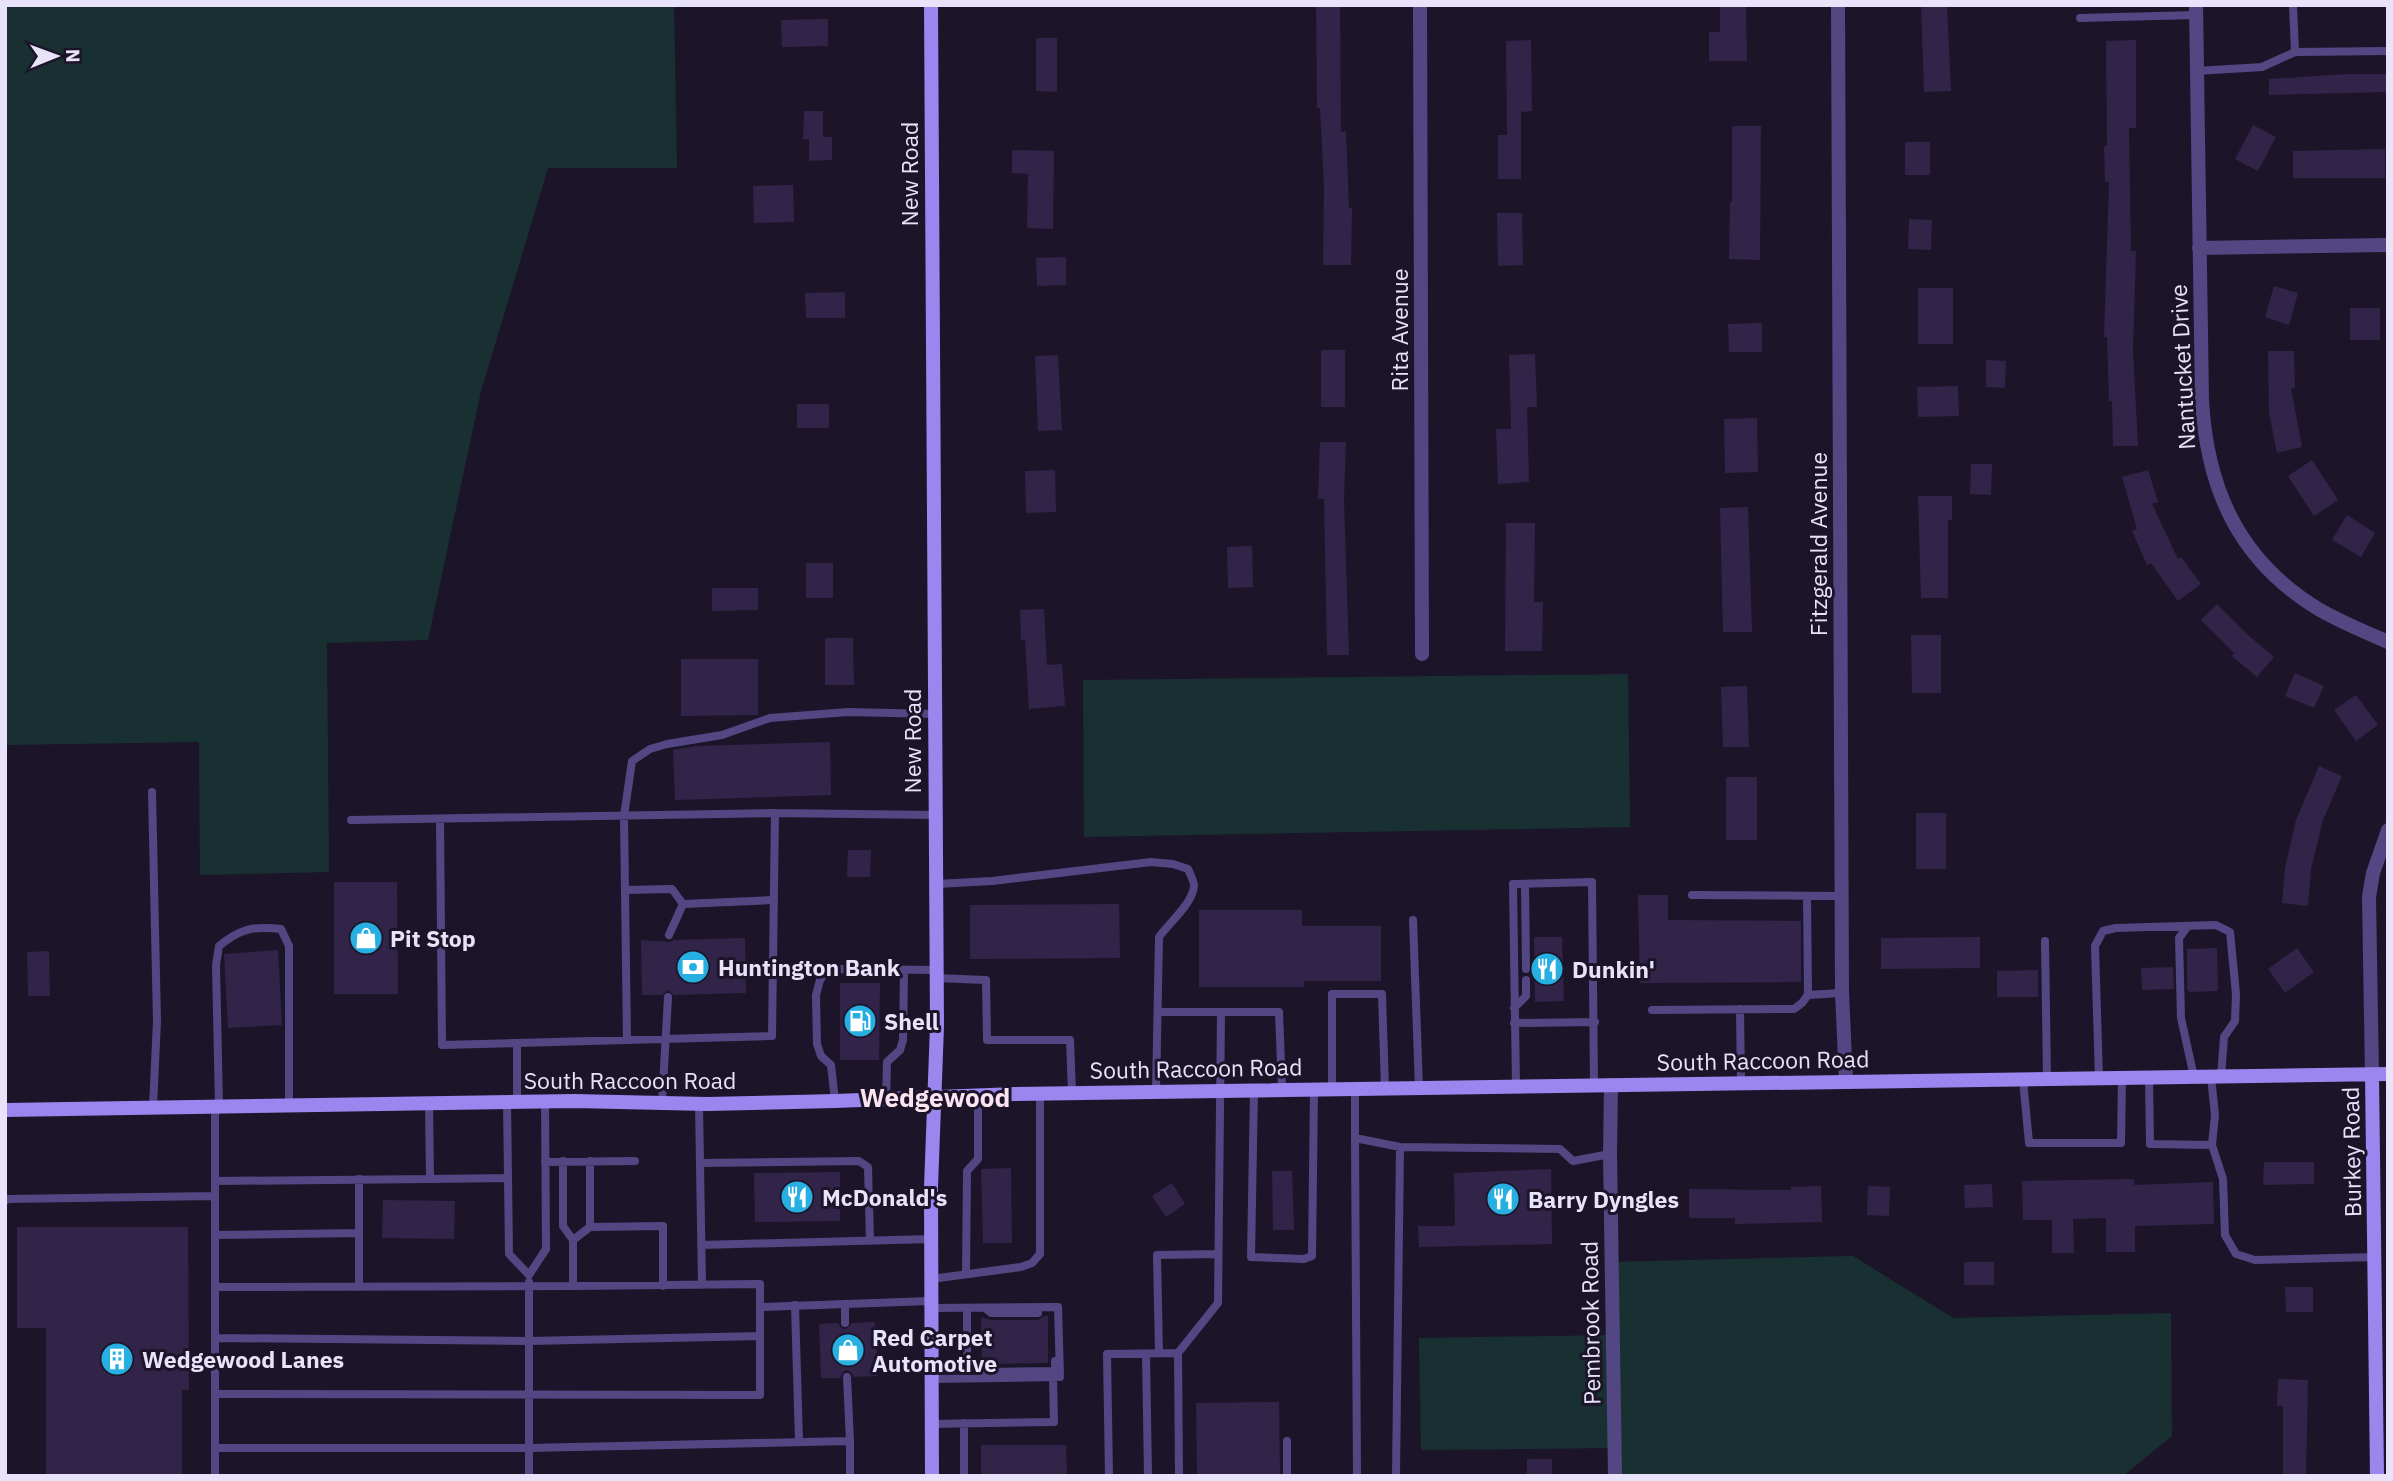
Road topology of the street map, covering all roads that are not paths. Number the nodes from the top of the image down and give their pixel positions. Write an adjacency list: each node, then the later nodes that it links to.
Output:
1 (931, 5): 14 (street, New Road)
2 (1420, 5): 13 (street, Rita Avenue)
3 (1838, 5): 27 (street, Fitzgerald Avenue)
4 (2293, 5): 8 (lane)
5 (2196, 10): 6 (lane); 9 (street, Nantucket Drive)
6 (2080, 18)
7 (2388, 51): 8 (lane)
8 (2295, 52): 9 (lane)
9 (2197, 71): 11 (street, Nantucket Drive)
10 (2388, 245): 11 (street)
11 (2199, 248): 12 (street, Nantucket Drive)
12 (2388, 642)
13 (1422, 654)
14 (935, 714): 17 (street, New Road); 18 (lane)
15 (152, 792): 87 (lane)
16 (775, 813): 17 (lane); 18 (lane); 28 (lane)
17 (935, 815): 22 (street, New Road)
18 (624, 816): 19 (lane); 24 (lane)
19 (440, 819): 20 (lane); 50 (lane)
20 (351, 820)
21 (2388, 830): 52 (street, Burkey Road)
22 (936, 884): 36 (street, New Road); 44 (lane)
23 (1525, 884): 34 (lane); 41 (lane); 46 (lane)
24 (625, 890): 29 (lane); 49 (lane)
25 (1692, 894): 26 (lane)
26 (1807, 896): 27 (lane); 39 (lane)
27 (1842, 897): 38 (street, Fitzgerald Avenue)
28 (774, 900): 29 (lane); 48 (lane)
29 (683, 904): 32 (lane)
30 (1413, 920): 65 (lane)
31 (2188, 926): 53 (lane); 54 (lane); 58 (lane)
32 (669, 935)
33 (2045, 941): 57 (lane)
34 (1526, 969)
35 (904, 970): 36 (lane); 78 (lane); 80 (lane)
36 (936, 974): 75 (lane); 77 (street, New Road)
37 (1526, 980): 41 (lane)
38 (1842, 993): 39 (lane); 60 (street, Fitzgerald Avenue)
39 (1808, 995): 42 (lane)
40 (668, 997): 48 (lane)
41 (1514, 1008): 47 (lane)
42 (1740, 1009): 43 (lane); 61 (lane)
43 (1652, 1010)
44 (1158, 1012): 45 (lane); 73 (lane)
45 (1220, 1012): 71 (lane); 72 (lane)
46 (1594, 1022): 47 (lane); 62 (lane)
47 (1514, 1023): 64 (lane)
48 (666, 1039): 49 (lane); 83 (lane)
49 (627, 1040): 50 (lane)
50 (517, 1043): 81 (lane)
51 (2388, 1074): 52 (street, South Raccoon Road)
52 (2372, 1075): 54 (street, South Raccoon Road); 112 (street, Burkey Road)
53 (2194, 1077): 54 (street, South Raccoon Road); 56 (street, South Raccoon Road)
54 (2216, 1077): 90 (lane)
55 (2122, 1078): 56 (street, South Raccoon Road); 58 (street, South Raccoon Road); 59 (lane)
56 (2148, 1078): 90 (lane)
57 (2048, 1079): 58 (street, South Raccoon Road); 59 (street, South Raccoon Road)
58 (2099, 1079)
59 (2023, 1080): 60 (street, South Raccoon Road)
60 (1846, 1082): 61 (street, South Raccoon Road)
61 (1741, 1083): 63 (street, South Raccoon Road)
62 (1594, 1085): 63 (street, South Raccoon Road); 64 (street, South Raccoon Road)
63 (1611, 1085): 92 (street, Pembrook Road)
64 (1516, 1087): 65 (street, South Raccoon Road)
65 (1419, 1088): 69 (street, South Raccoon Road)
66 (1314, 1089): 67 (street, South Raccoon Road); 70 (lane); 71 (street, South Raccoon Road)
67 (1332, 1089): 68 (street, South Raccoon Road); 69 (lane)
68 (1354, 1089): 69 (street, South Raccoon Road); 89 (lane)
69 (1385, 1089)
70 (1254, 1090): 71 (street, South Raccoon Road); 72 (street, South Raccoon Road)
71 (1282, 1090)
72 (1221, 1091): 73 (street, South Raccoon Road); 111 (lane)
73 (1156, 1092): 75 (street, South Raccoon Road)
74 (1040, 1093): 75 (street, South Raccoon Road); 76 (street, South Raccoon Road); 114 (lane)
75 (1072, 1093)
76 (978, 1095): 77 (street, South Raccoon Road); 114 (lane)
77 (934, 1097): 78 (street, South Raccoon Road); 107 (street, New Road)
78 (887, 1099): 80 (street, South Raccoon Road)
79 (545, 1101): 81 (street, South Raccoon Road); 83 (street, South Raccoon Road); 96 (lane)
80 (835, 1101): 84 (street, South Raccoon Road)
81 (512, 1102): 82 (street, South Raccoon Road); 98 (lane)
82 (429, 1103): 85 (street, South Raccoon Road); 100 (lane)
83 (662, 1103): 84 (street, South Raccoon Road)
84 (699, 1104): 97 (lane)
85 (289, 1105): 86 (street, South Raccoon Road); 86 (lane)
86 (217, 1106): 87 (street, South Raccoon Road); 101 (lane)
87 (153, 1107): 88 (street, South Raccoon Road)
88 (5, 1110)
89 (1355, 1138): 91 (lane); 158 (lane)
90 (2212, 1145): 112 (lane)
91 (1400, 1147): 92 (lane); 159 (lane)
92 (1610, 1154): 160 (street, Pembrook Road)
93 (563, 1161): 94 (lane); 96 (lane); 108 (lane)
94 (590, 1161): 95 (lane); 104 (lane)
95 (635, 1161)
96 (545, 1162): 113 (lane)
97 (700, 1163): 109 (lane); 110 (lane)
98 (508, 1178): 100 (lane); 113 (lane)
99 (359, 1179): 100 (lane); 101 (lane); 105 (lane)
100 (430, 1179)
101 (215, 1181): 102 (lane)
102 (215, 1196): 103 (lane); 106 (lane)
103 (5, 1201)
104 (590, 1227): 108 (lane); 118 (lane)
105 (359, 1233): 106 (lane); 120 (lane)
106 (215, 1235): 119 (lane)
107 (931, 1239): 109 (lane); 115 (street, New Road)
108 (573, 1240): 117 (lane)
109 (870, 1241): 110 (lane)
110 (701, 1245): 116 (lane)
111 (1218, 1254): 132 (lane); 133 (lane)
112 (2375, 1257): 161 (street, Burkey Road)
113 (529, 1275): 121 (lane)
114 (966, 1275): 115 (lane)
115 (931, 1279): 123 (street, New Road)
116 (702, 1285): 118 (lane); 125 (lane)
117 (573, 1286): 118 (lane); 121 (lane)
118 (663, 1286)
119 (215, 1287): 120 (lane); 130 (lane)
120 (359, 1287): 121 (lane)
121 (529, 1287): 131 (lane)
122 (845, 1304): 123 (lane); 124 (lane); 128 (lane)
123 (932, 1305): 126 (lane); 139 (street, New Road)
124 (795, 1306): 125 (lane); 146 (lane)
125 (760, 1307): 129 (lane)
126 (967, 1308): 127 (lane); 137 (lane)
127 (985, 1308): 136 (lane); 138 (lane)
128 (845, 1323)
129 (760, 1336): 131 (lane); 141 (lane)
130 (215, 1338): 131 (lane); 140 (lane)
131 (529, 1341): 141 (lane)
132 (1159, 1353): 133 (lane); 134 (lane)
133 (1178, 1353): 156 (lane)
134 (1146, 1354): 154 (lane); 155 (lane)
135 (847, 1377): 144 (lane)
136 (1053, 1377): 138 (lane); 142 (lane)
137 (967, 1378): 138 (lane); 139 (lane)
138 (979, 1378)
139 (932, 1379): 143 (street, New Road)
140 (215, 1394): 141 (lane); 147 (lane)
141 (529, 1396): 148 (lane)
142 (964, 1423): 143 (lane); 153 (lane)
143 (932, 1424): 152 (street, New Road)
144 (850, 1441): 146 (lane); 151 (lane)
145 (1287, 1441): 157 (lane)
146 (799, 1442): 148 (lane)
147 (215, 1448): 148 (lane); 149 (lane)
148 (529, 1448): 150 (lane)
149 (215, 1476)
150 (529, 1476)
151 (850, 1476)
152 (932, 1476)
153 (964, 1476)
154 (1109, 1476)
155 (1147, 1476)
156 (1179, 1476)
157 (1287, 1476)
158 (1357, 1476)
159 (1396, 1476)
160 (1615, 1476)
161 (2377, 1476)

